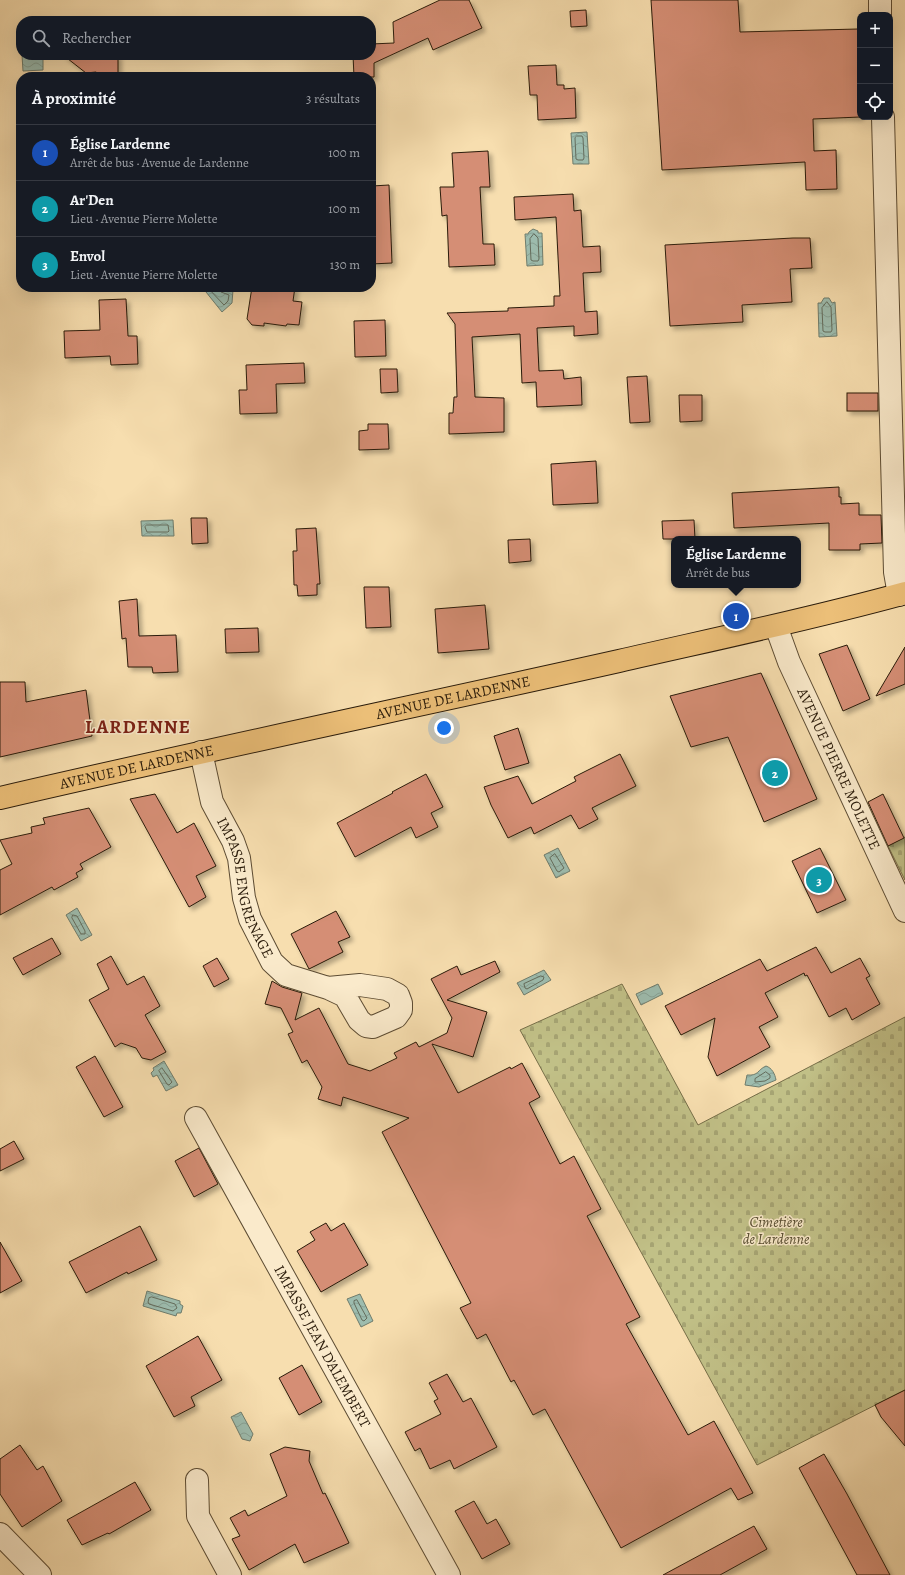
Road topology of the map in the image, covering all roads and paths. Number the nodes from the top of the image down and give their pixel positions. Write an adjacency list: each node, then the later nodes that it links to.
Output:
1 (880, 0): 2 (street)
2 (880, 12)
3 (883, 120): 4 (street)
4 (902, 594): 5 (main road, AVENUE DE LARDENNE)
5 (776, 626): 6 (main road, AVENUE DE LARDENNE); 8 (street, AVENUE PIERRE MOLETTE)
6 (201, 752): 7 (main road, AVENUE DE LARDENNE); 9 (street, IMPASSE ENGRENAGE)
7 (0, 798)
8 (905, 910)
9 (328, 988)
10 (196, 1118): 15 (street, IMPASSE JEAN D'ALEMBERT)
11 (197, 1480): 14 (street)
12 (0, 1534): 13 (street)
13 (40, 1575)
14 (230, 1575)
15 (449, 1575)

